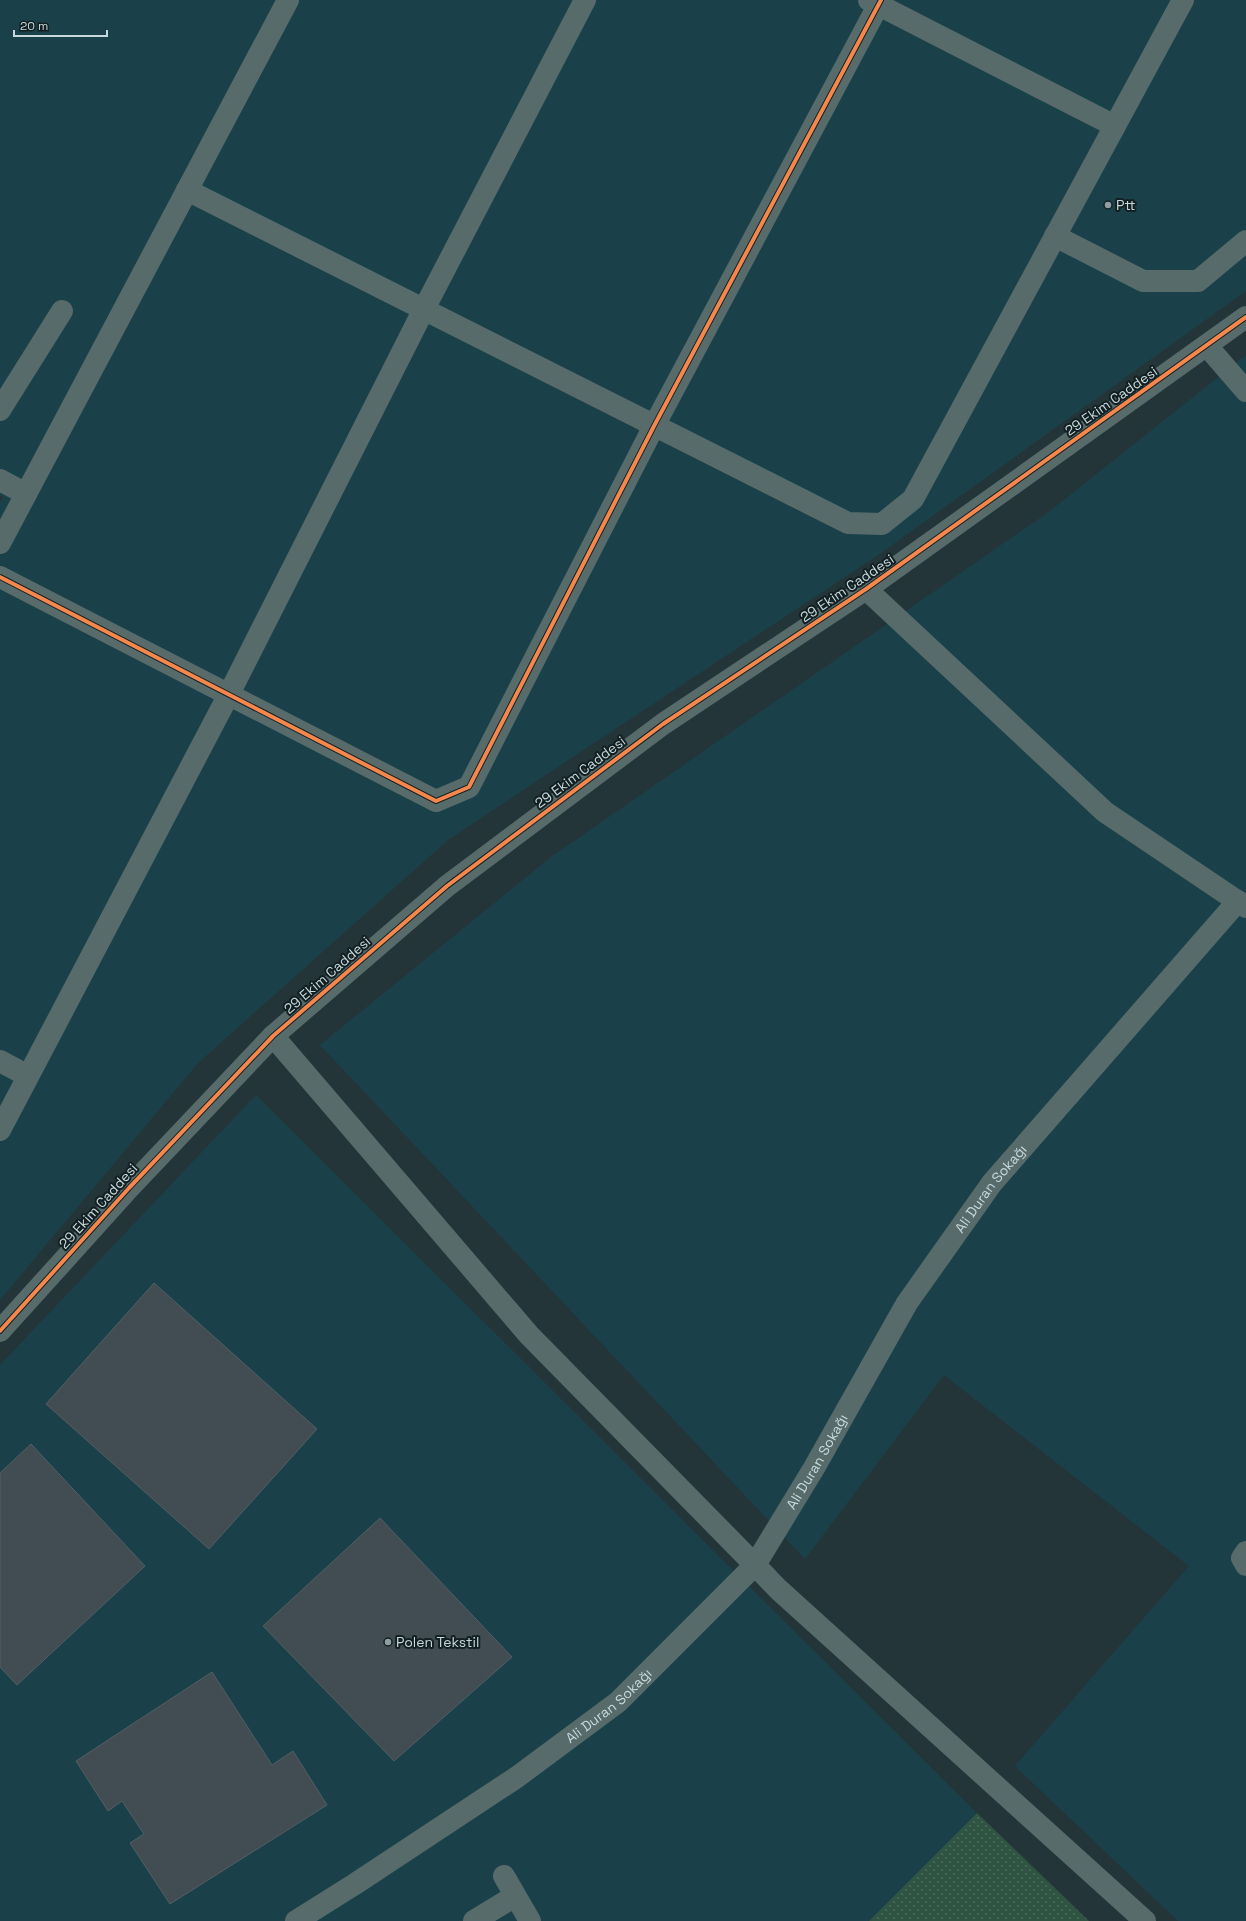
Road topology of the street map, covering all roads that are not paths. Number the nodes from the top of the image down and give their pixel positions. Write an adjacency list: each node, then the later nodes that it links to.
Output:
1 (288, 0): 6 (street)
2 (585, 0): 9 (street)
3 (1183, 0): 5 (street)
4 (877, 2): 5 (street); 15 (street)
5 (1115, 126): 7 (street)
6 (187, 190): 9 (street); 17 (street)
7 (1055, 236): 8 (street); 15 (street)
8 (1246, 241)
9 (424, 309): 15 (street); 21 (street)
10 (62, 311): 14 (street)
11 (1246, 317): 12 (street, 29 Ekim Caddesi)
12 (1207, 346): 13 (street); 20 (street, 29 Ekim Caddesi)
13 (1246, 391)
14 (0, 410)
15 (654, 426): 21 (street)
16 (0, 480): 17 (street)
17 (26, 494): 18 (street)
18 (0, 543)
19 (0, 577): 21 (street)
20 (866, 589): 22 (street); 23 (street, 29 Ekim Caddesi)
21 (229, 694): 25 (street)
22 (1242, 904): 29 (street, Ali Duran Sokağı)
23 (274, 1036): 27 (street, 29 Ekim Caddesi); 29 (street)
24 (0, 1060): 25 (street)
25 (28, 1076): 26 (street)
26 (0, 1130)
27 (0, 1331)
28 (1246, 1552): 30 (street)
29 (755, 1565): 33 (street, Ali Duran Sokağı); 36 (street)
30 (1246, 1565)
31 (504, 1876): 32 (street)
32 (515, 1896): 34 (street); 35 (street)
33 (296, 1921)
34 (474, 1921)
35 (530, 1921)
36 (1146, 1921)

